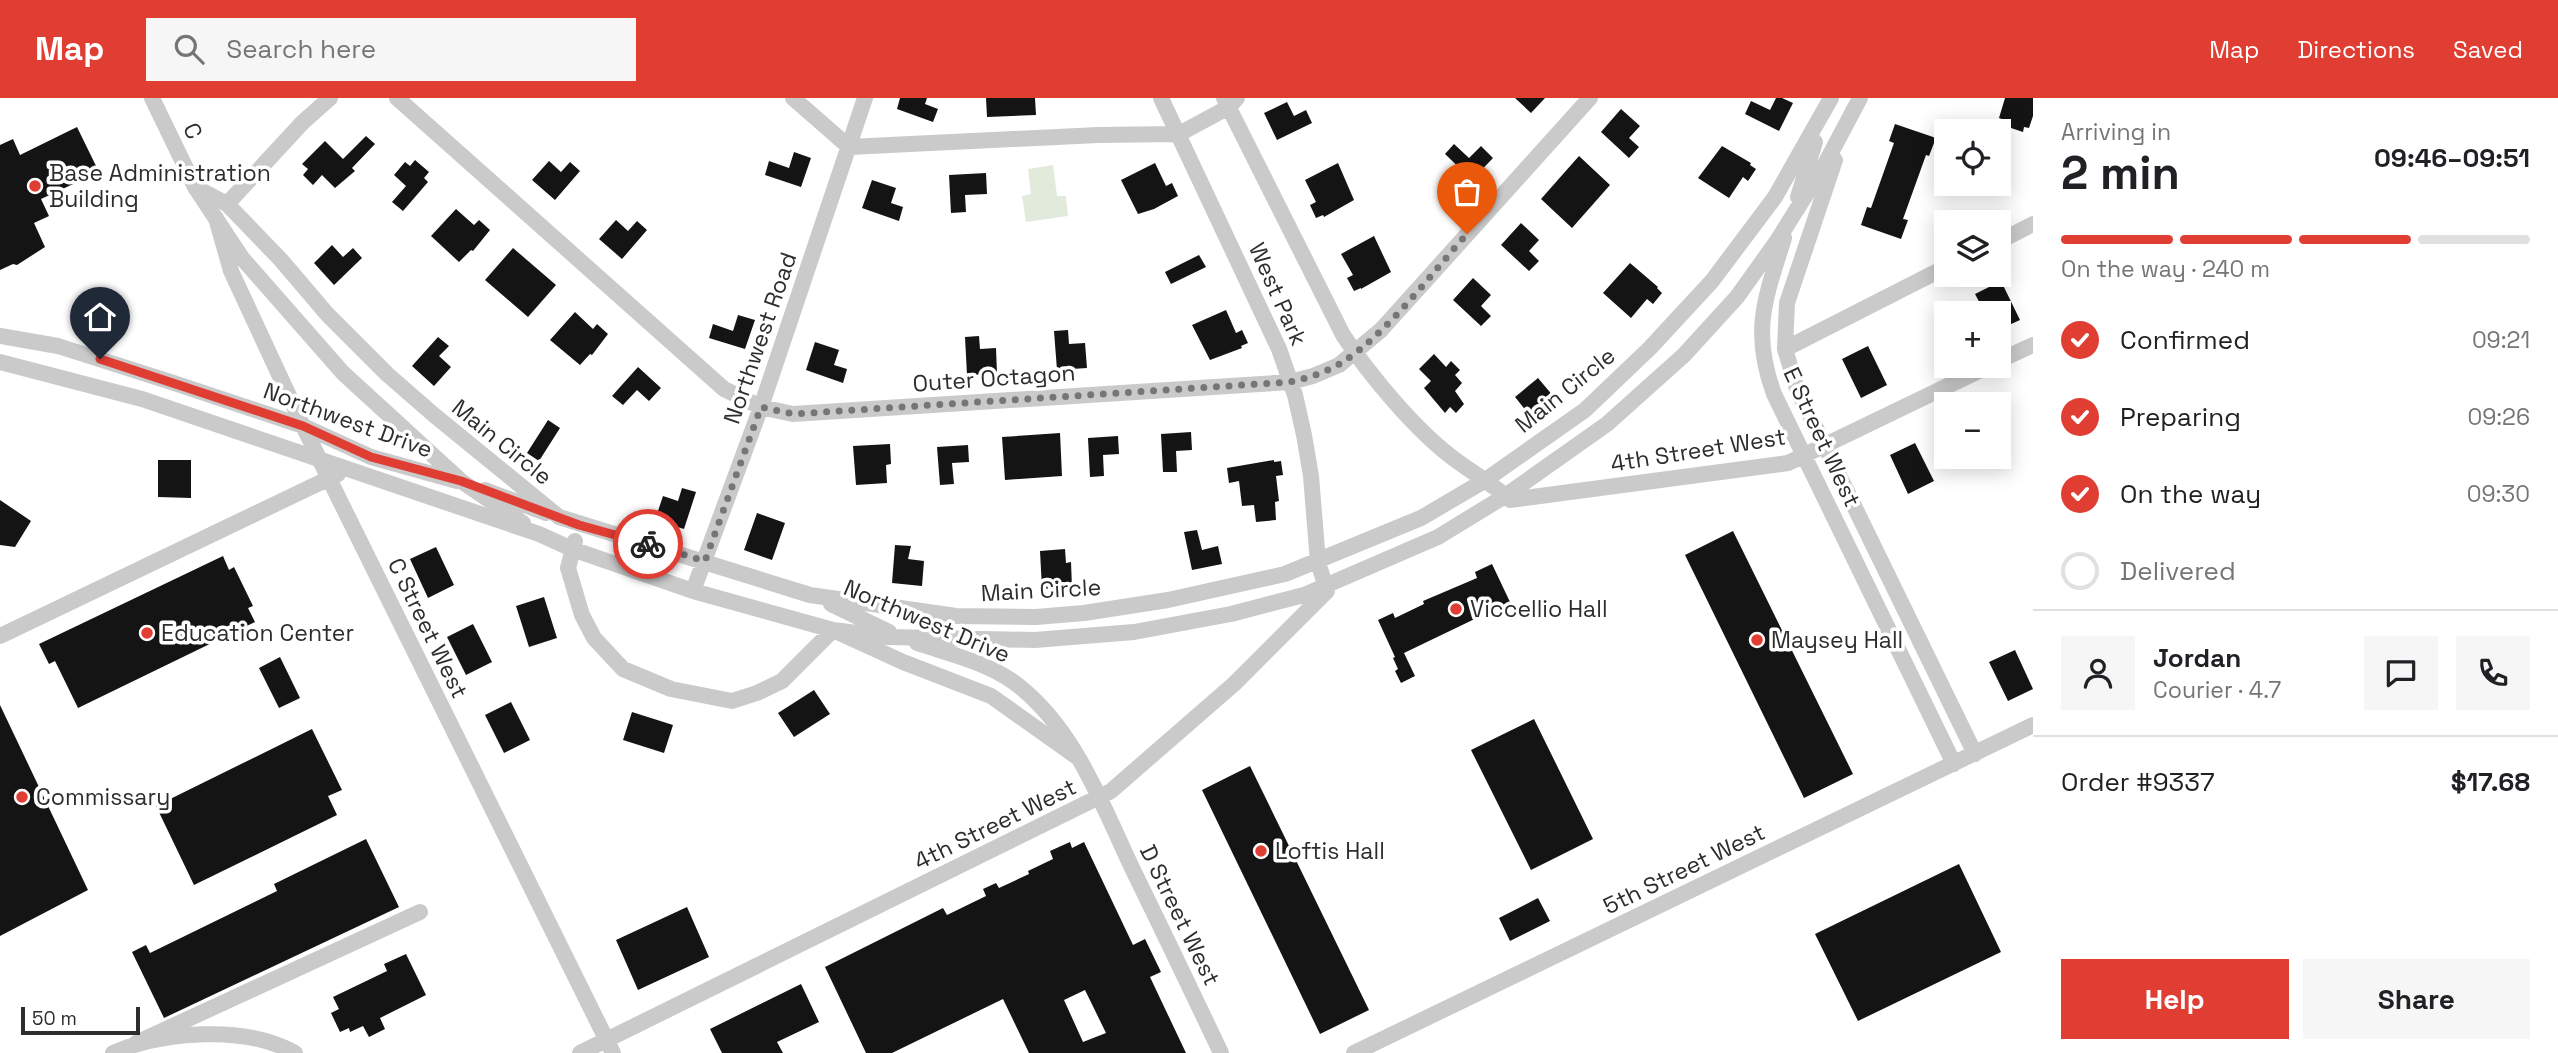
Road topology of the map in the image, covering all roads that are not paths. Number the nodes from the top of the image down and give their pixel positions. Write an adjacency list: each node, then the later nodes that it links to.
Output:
1 (152, 98): 15 (street, C)
2 (330, 98): 16 (street)
3 (397, 98): 30 (street, Outer Octagon)
4 (793, 98): 13 (street)
5 (865, 98): 13 (street, Northwest Road)
6 (1161, 98): 12 (street, West Park)
7 (1590, 98): 25 (street, Outer Octagon)
8 (1860, 98): 11 (street, E Street West)
9 (1230, 101): 12 (street); 25 (street, West Park)
10 (1828, 105): 18 (street, E Street West); 38 (street, Main Circle)
11 (1845, 130): 14 (street, E Street West); 24 (street, E Street West)
12 (1179, 134): 13 (street); 29 (street, West Park)
13 (849, 147): 30 (street, Northwest Road)
14 (1824, 166): 18 (street, Main Circle)
15 (195, 187): 16 (street, Main Circle); 17 (street, C)
16 (227, 204): 40 (street, Main Circle)
17 (216, 218): 31 (street, C Street West); 37 (street)
18 (1790, 219): 33 (street, E Street West); 39 (street, Main Circle)
19 (2033, 225): 20 (street)
20 (2011, 236)
21 (1934, 273): 24 (street)
22 (0, 337): 31 (street, Northwest Drive)
23 (2033, 345): 26 (street)
24 (1785, 349): 32 (street, E Street West)
25 (1355, 353): 29 (street, Outer Octagon); 38 (street, West Park)
26 (2011, 355)
27 (0, 362): 34 (street, Northwest Drive)
28 (1964, 378): 32 (street, 4th Street West)
29 (1290, 382): 30 (street, Outer Octagon); 45 (street, West Park)
30 (761, 407): 44 (street, Northwest Road)
31 (303, 426): 34 (street, C Street West); 37 (street, Northwest Drive)
32 (1824, 445): 33 (street, 4th Street West); 53 (street, E Street West)
33 (1803, 455): 39 (street, 4th Street West); 55 (street, E Street West)
34 (319, 460): 35 (street, Northwest Drive); 36 (street, C Street West)
35 (346, 470): 36 (street); 42 (street, Northwest Drive)
36 (328, 479): 50 (street); 59 (street, C Street West)
37 (461, 481): 40 (street, Northwest Drive); 42 (street)
38 (1484, 481): 39 (street); 45 (street, Main Circle)
39 (1505, 496): 46 (street, Main Circle)
40 (558, 517): 41 (street, Main Circle)
41 (579, 525): 43 (street, Northwest Drive); 44 (street, Main Circle)
42 (539, 534): 43 (street, Northwest Drive)
43 (572, 549): 47 (street, Northwest Drive); 49 (street, Northwest Drive)
44 (705, 561): 47 (street, Northwest Road); 48 (street, Main Circle)
45 (1318, 562): 46 (street); 48 (street, Main Circle)
46 (1326, 589): 51 (street, Main Circle); 56 (street, 4th Street West)
47 (693, 591): 49 (street, Northwest Drive)
48 (810, 595): 51 (street, Northwest Drive)
49 (833, 630): 51 (street, Main Circle); 54 (street, Northwest Drive)
50 (0, 636)
51 (900, 637): 54 (street, Northwest Drive)
52 (2033, 725): 53 (street, 5th Street West)
53 (1975, 754): 55 (street, 5th Street West)
54 (1077, 757): 56 (street, Northwest Drive)
55 (1954, 764): 64 (street, 5th Street West)
56 (1099, 797): 59 (street, 4th Street West); 63 (street, D Street West)
57 (420, 912): 58 (street)
58 (136, 1043): 60 (street); 61 (street)
59 (610, 1046): 62 (street, 4th Street West)
60 (113, 1053)
61 (295, 1053)
62 (580, 1053)
63 (1221, 1053)
64 (1354, 1053)

